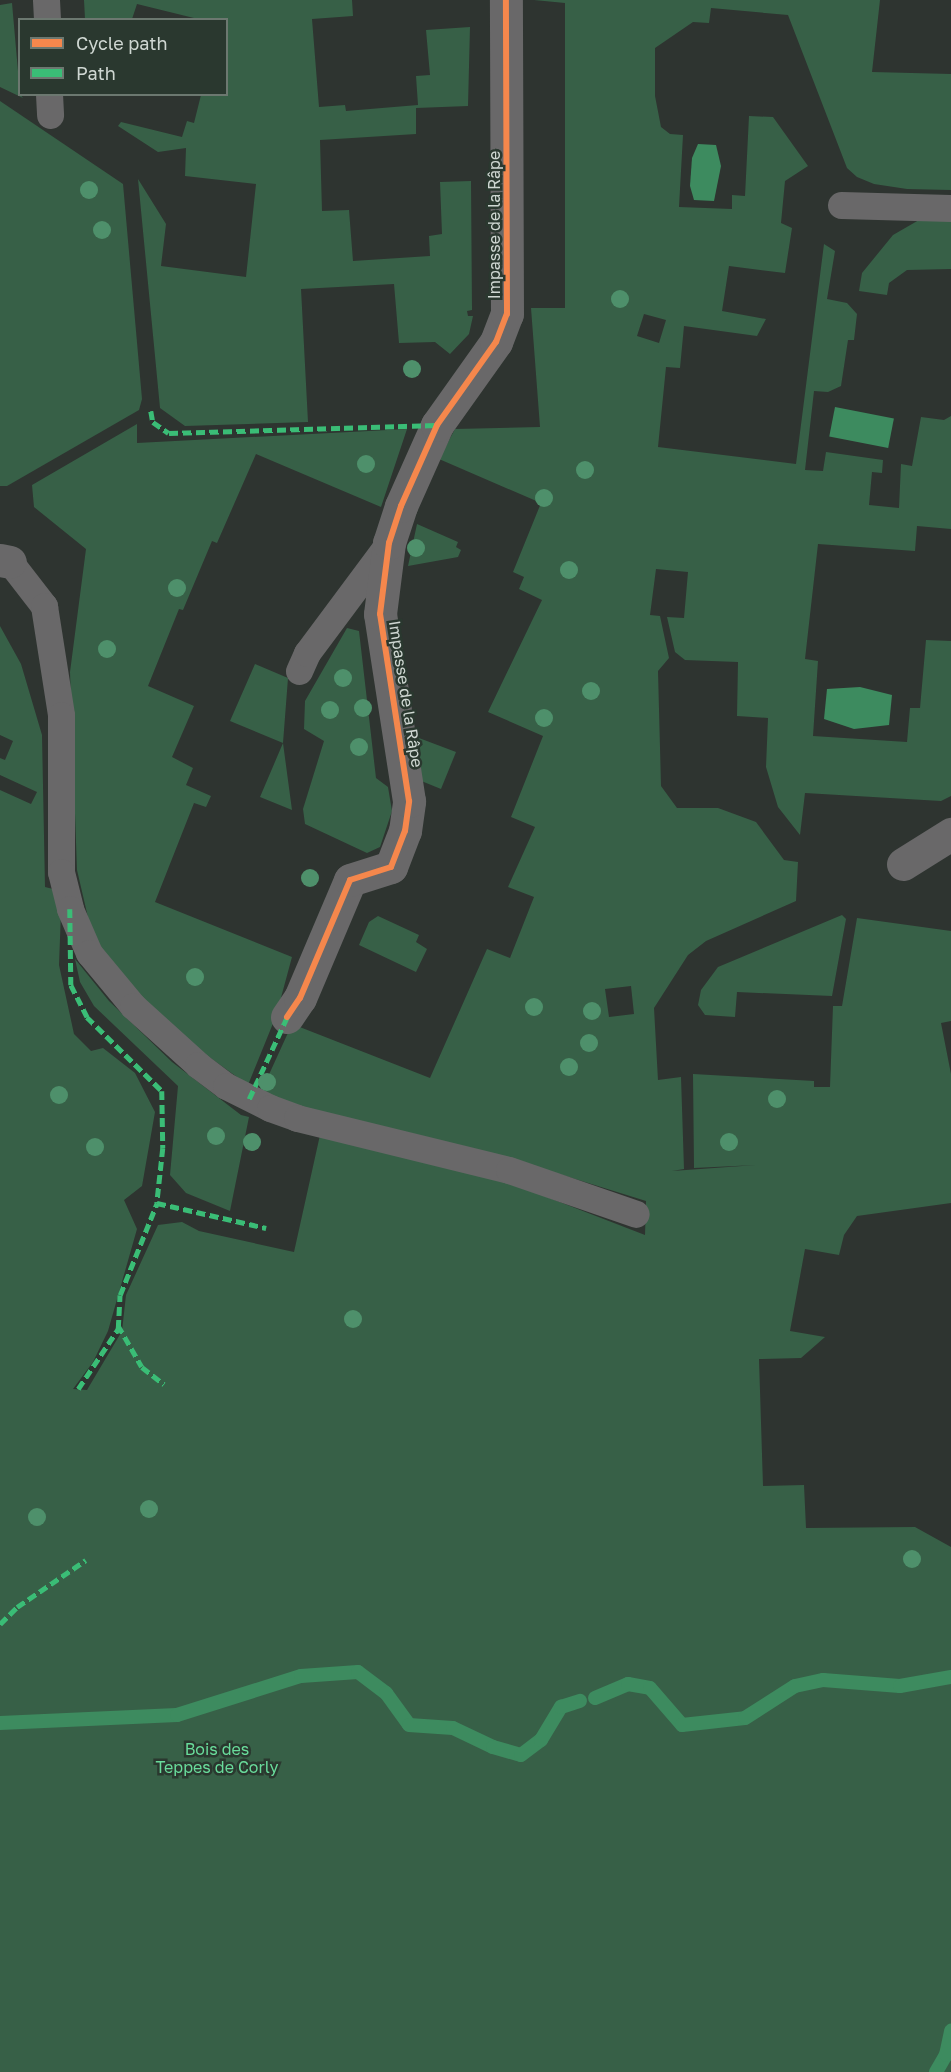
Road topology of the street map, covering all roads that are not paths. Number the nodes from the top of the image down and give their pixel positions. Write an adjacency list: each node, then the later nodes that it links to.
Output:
1 (46, 0): 3 (lane)
2 (506, 0): 6 (street, Impasse de la Râpe)
3 (47, 18)
4 (841, 205): 5 (lane)
5 (951, 208)
6 (389, 543): 8 (lane); 11 (street, Impasse de la Râpe)
7 (5, 561): 12 (lane)
8 (299, 671)
9 (951, 834): 10 (street)
10 (903, 864)
11 (287, 1017)
12 (636, 1214)

